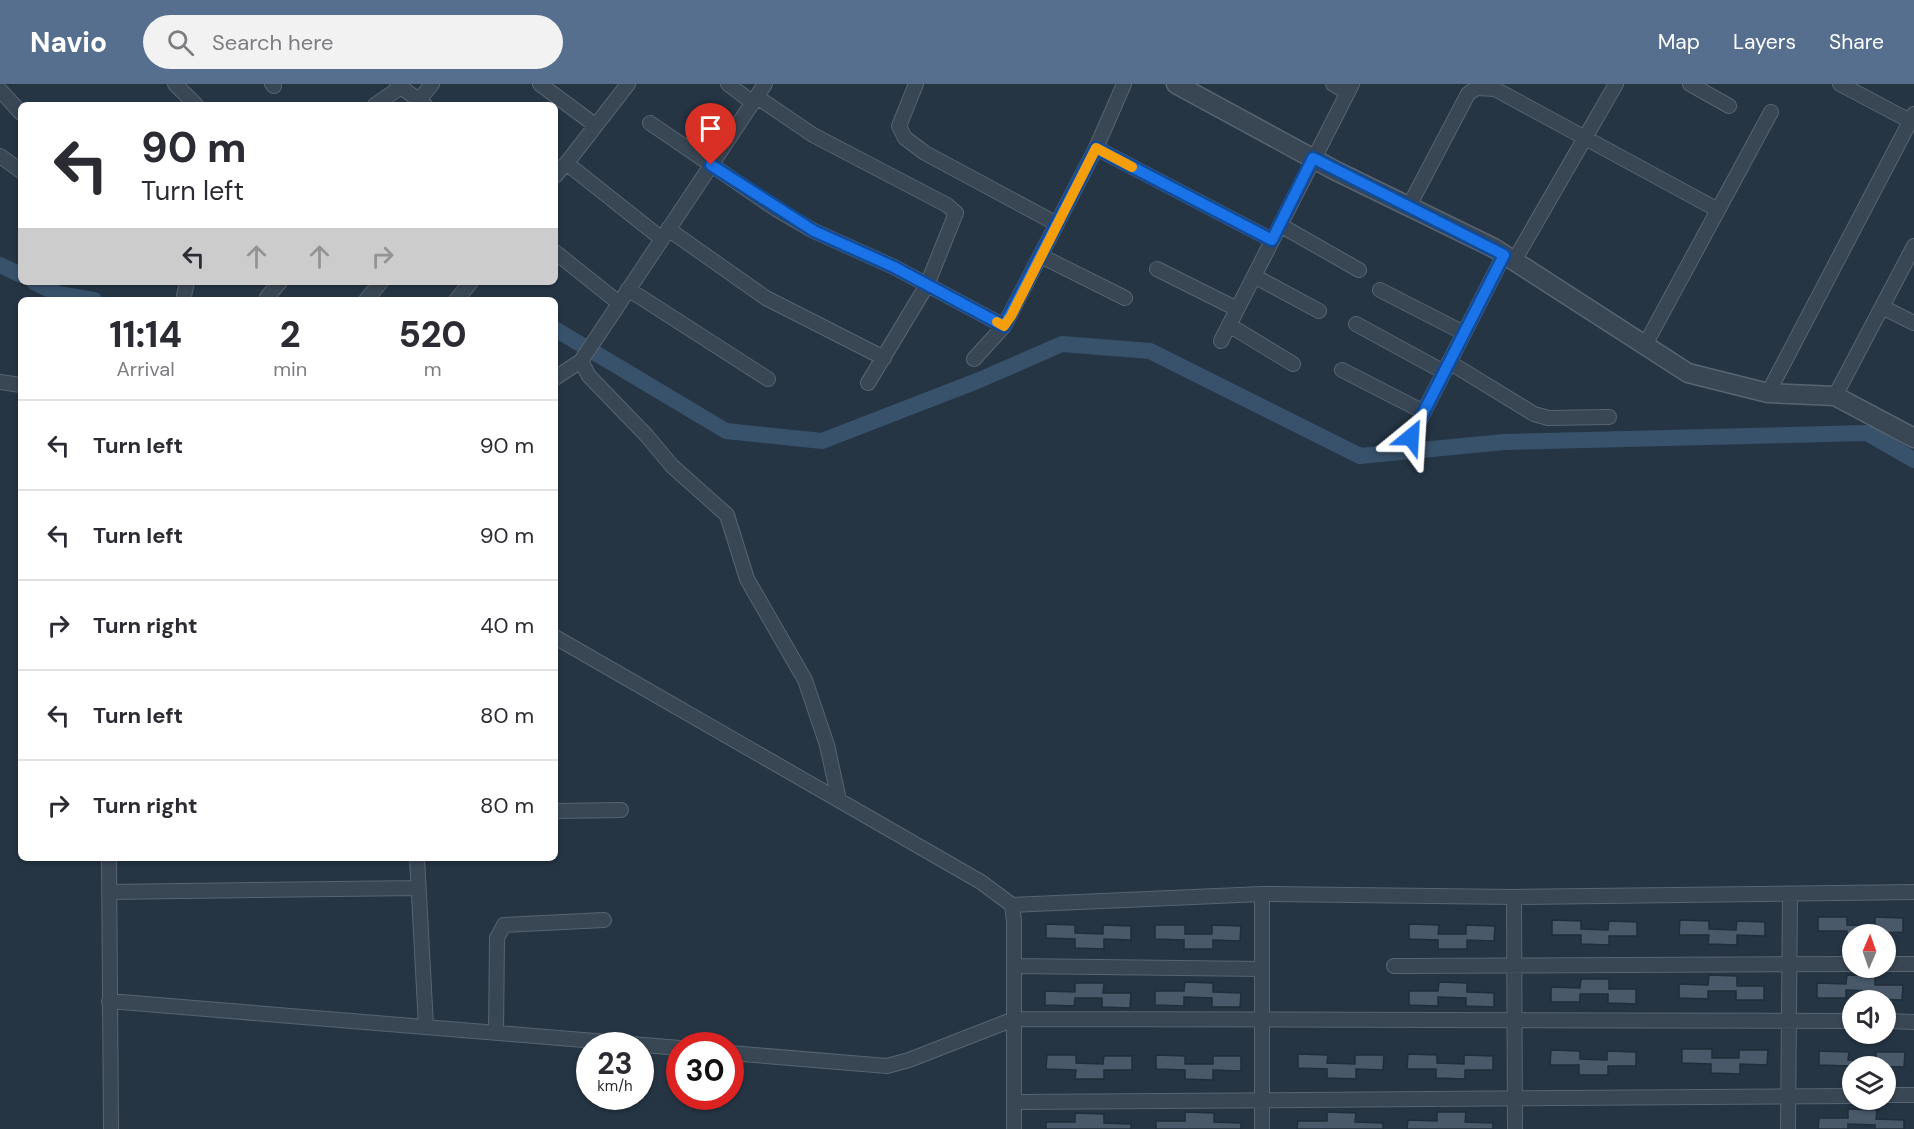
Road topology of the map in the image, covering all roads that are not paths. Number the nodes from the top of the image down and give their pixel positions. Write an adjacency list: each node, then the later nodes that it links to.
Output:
1 (175, 84): 18 (street)
2 (432, 84): 21 (street)
3 (540, 84): 27 (street)
4 (628, 84): 27 (street)
5 (728, 84): 17 (street)
6 (765, 84): 17 (street)
7 (916, 84): 38 (street)
8 (1124, 84): 29 (street)
9 (1176, 84): 31 (street)
10 (1333, 84): 15 (street)
11 (1616, 84): 28 (street)
12 (1690, 84): 22 (street)
13 (1840, 84): 25 (street)
14 (399, 86): 19 (street); 20 (street)
15 (1350, 88): 31 (street)
16 (0, 90): 23 (street)
17 (755, 100): 33 (street); 53 (street)
18 (193, 102)
19 (379, 102)
20 (421, 102)
21 (423, 102)
22 (1729, 106)
23 (18, 109)
24 (1771, 112): 37 (street)
25 (1912, 118): 83 (street)
26 (650, 123): 33 (street)
27 (595, 125): 32 (street)
28 (1585, 137): 36 (street); 37 (street); 45 (street)
29 (1096, 148): 38 (street); 41 (street)
30 (0, 156): 34 (street)
31 (1313, 158): 36 (street); 39 (street)
32 (569, 160): 35 (street); 40 (street)
33 (711, 165): 40 (street); 53 (street)
34 (18, 169)
35 (558, 173)
36 (1409, 206): 45 (street)
37 (1718, 210): 71 (street)
38 (1057, 224): 44 (street)
39 (1280, 225): 41 (street); 47 (street)
40 (665, 234): 54 (street); 73 (street)
41 (1272, 240): 48 (street)
42 (1914, 246): 62 (street)
43 (558, 254): 61 (street)
44 (1041, 256): 60 (street); 67 (street)
45 (1509, 258): 69 (street); 71 (street)
46 (1157, 269): 63 (street)
47 (1359, 270)
48 (1254, 276): 63 (street); 64 (street)
49 (186, 285): 56 (street)
50 (277, 285): 57 (street)
51 (378, 285): 58 (street)
52 (469, 285): 59 (street)
53 (927, 285): 67 (street); 73 (street)
54 (628, 289): 61 (street); 79 (street)
55 (1380, 290): 69 (street)
56 (184, 296)
57 (267, 297)
58 (368, 297)
59 (459, 297)
60 (1125, 298)
61 (619, 303): 72 (street)
62 (1882, 307): 65 (street); 84 (street)
63 (1237, 309): 68 (street)
64 (1319, 311)
65 (1914, 323)
66 (1356, 324): 76 (street)
67 (1004, 326): 74 (street)
68 (1229, 326): 70 (street); 75 (street)
69 (1464, 333): 76 (street)
70 (1221, 341)
71 (1645, 345): 83 (street)
72 (583, 357): 78 (street); 90 (street)
73 (884, 358): 81 (street)
74 (974, 359)
75 (1293, 364)
76 (1447, 367): 85 (street); 86 (street)
77 (1342, 370): 85 (street)
78 (558, 376)
79 (768, 379)
80 (0, 382): 82 (street)
81 (868, 383)
82 (18, 385)
83 (1768, 393): 84 (street)
84 (1835, 396): 88 (street)
85 (1424, 412): 87 (street)
86 (1609, 417)
87 (1411, 437)
88 (1914, 438)
89 (558, 639): 90 (street)
90 (839, 800): 101 (street)
91 (621, 810): 92 (street)
92 (558, 811)
93 (109, 861): 96 (street)
94 (417, 861): 95 (street)
95 (418, 888): 96 (street); 119 (street)
96 (109, 892): 111 (street)
97 (1914, 892): 99 (street)
98 (1262, 894): 100 (street); 101 (street); 110 (street)
99 (1790, 894): 100 (street); 106 (street)
100 (1514, 897): 109 (street)
101 (1012, 905): 107 (street)
102 (604, 920): 120 (street)
103 (1842, 964): 106 (street)
104 (1896, 964): 105 (street)
105 (1914, 964)
106 (1790, 965): 109 (street); 115 (street)
107 (1014, 966): 110 (street); 112 (street)
108 (1394, 966): 109 (street)
109 (1514, 966): 114 (street)
110 (1262, 969): 113 (street)
111 (109, 1001): 119 (street); 130 (street)
112 (1014, 1020): 113 (street); 122 (street); 129 (street)
113 (1262, 1020): 114 (street); 128 (street)
114 (1514, 1021): 115 (street); 127 (street)
115 (1791, 1021): 116 (street); 125 (street)
116 (1842, 1021)
117 (1896, 1022): 118 (street)
118 (1914, 1022)
119 (426, 1026): 120 (street)
120 (496, 1033): 121 (street)
121 (666, 1047)
122 (744, 1054)
123 (1896, 1095): 124 (street)
124 (1914, 1095)
125 (1789, 1096): 126 (street); 127 (street); 134 (street)
126 (1842, 1096)
127 (1515, 1098): 128 (street); 133 (street)
128 (1262, 1100): 129 (street); 132 (street)
129 (1014, 1102): 131 (street)
130 (111, 1129)
131 (1014, 1129)
132 (1262, 1129)
133 (1515, 1129)
134 (1788, 1129)

